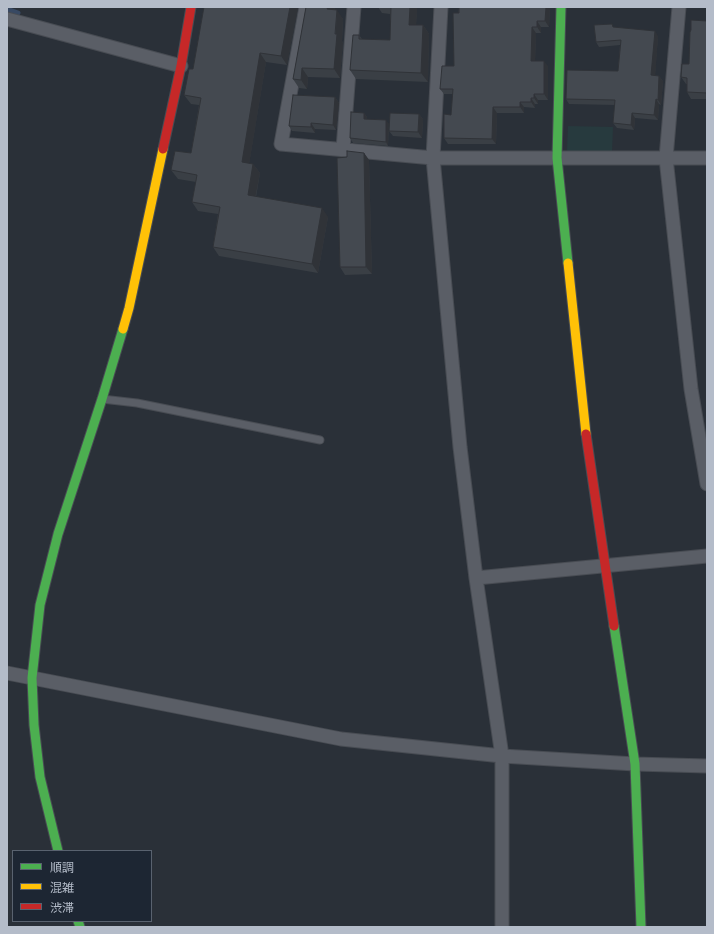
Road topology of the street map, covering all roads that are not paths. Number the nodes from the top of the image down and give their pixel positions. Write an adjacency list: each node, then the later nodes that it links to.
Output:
1 (191, 7): 8 (street)
2 (306, 7): 9 (street)
3 (354, 7): 9 (street)
4 (441, 7): 10 (street)
5 (561, 7): 11 (street)
6 (679, 7): 12 (street)
7 (7, 19): 8 (street)
8 (181, 66): 14 (street)
9 (343, 149): 10 (street)
10 (433, 158): 11 (street); 19 (street)
11 (557, 158): 12 (street); 18 (street)
12 (666, 158): 13 (street); 16 (street)
13 (707, 158)
14 (102, 399): 15 (lane); 21 (street)
15 (320, 440)
16 (707, 484)
17 (707, 556): 18 (street)
18 (604, 565): 19 (street); 23 (street)
19 (476, 578): 22 (street)
20 (7, 673): 21 (street)
21 (32, 678): 22 (street); 25 (street)
22 (502, 756): 23 (street); 26 (street)
23 (635, 764): 24 (street); 27 (street)
24 (707, 766)
25 (58, 850)
26 (502, 927)
27 (641, 927)

